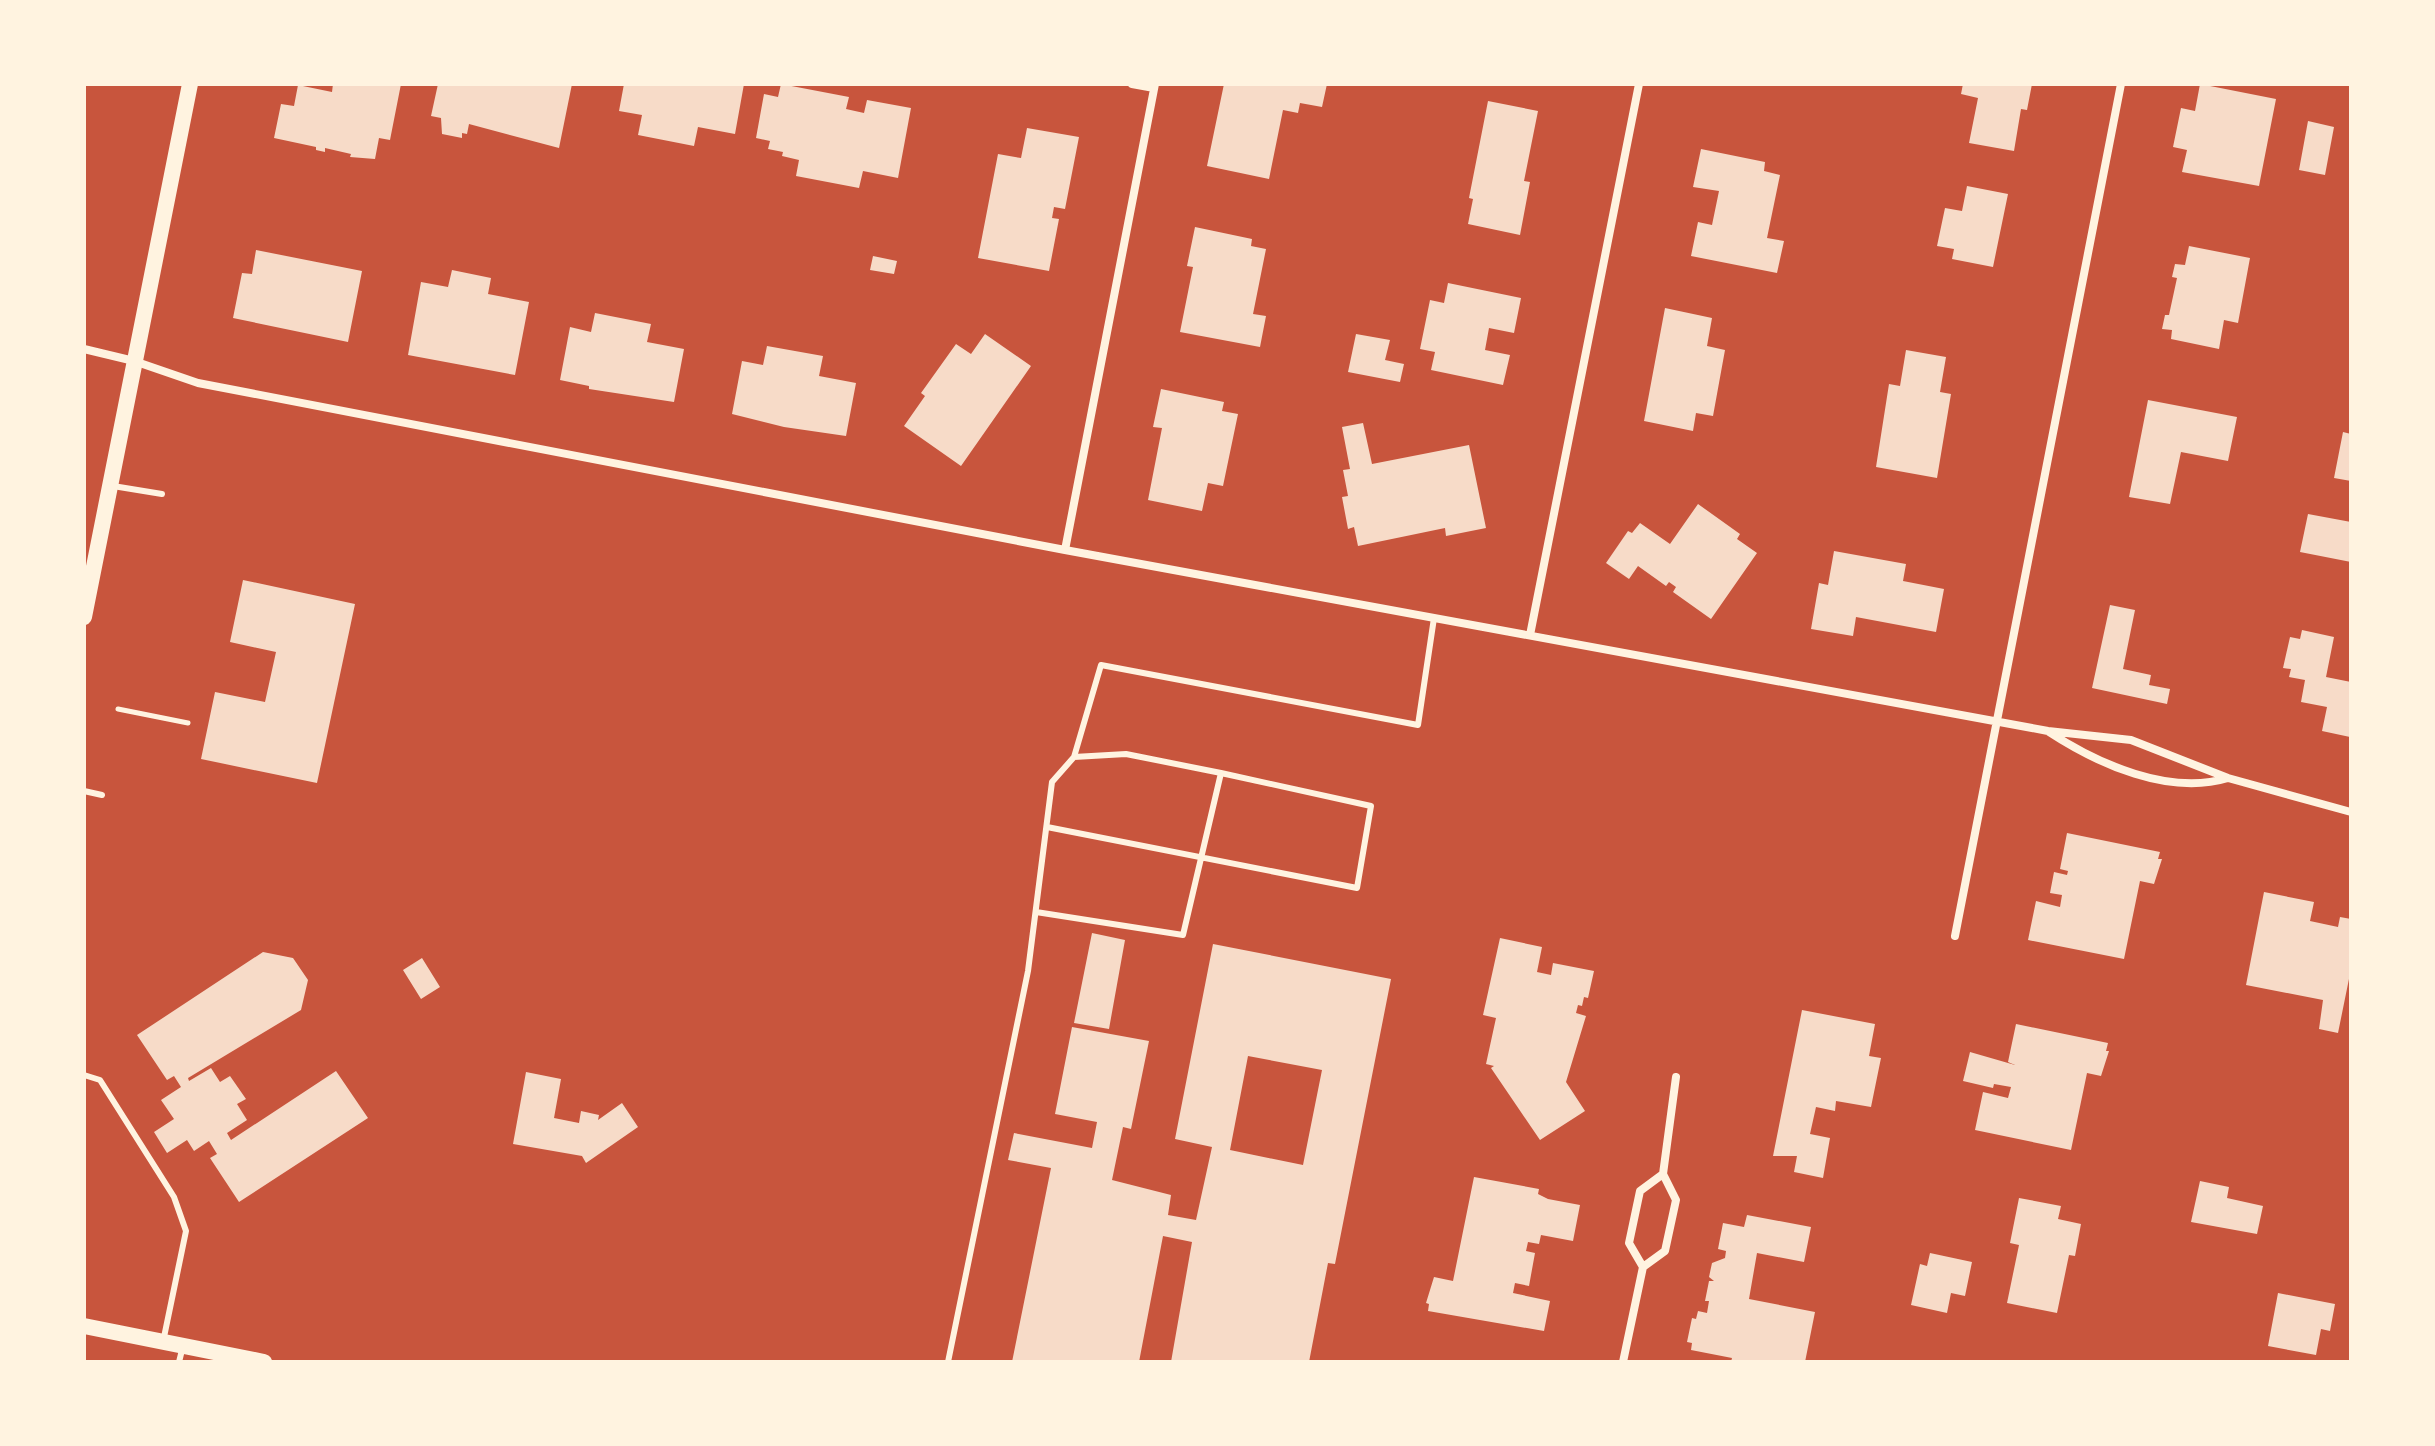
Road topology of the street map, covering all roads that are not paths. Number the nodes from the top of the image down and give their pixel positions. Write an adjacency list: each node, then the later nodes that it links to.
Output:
1 (190, 84): 7 (main road)
2 (1132, 84): 5 (street)
3 (1639, 84): 13 (street)
4 (2121, 84): 14 (street)
5 (1154, 86): 10 (street)
6 (84, 349): 7 (street)
7 (134, 361): 8 (main road); 10 (street)
8 (110, 485): 9 (lane); 11 (main road)
9 (162, 494)
10 (1065, 550): 12 (street)
11 (84, 617)
12 (1434, 618): 13 (street); 16 (lane)
13 (1530, 635): 14 (street)
14 (1999, 720): 15 (street); 25 (street)
15 (2048, 731): 18 (street); 18 (street)
16 (1074, 757): 17 (lane); 22 (lane)
17 (1221, 773): 23 (lane); 23 (lane)
18 (2228, 778): 21 (street)
19 (84, 791): 20 (lane)
20 (102, 795)
21 (2351, 812)
22 (1047, 827): 23 (lane); 24 (lane)
23 (1202, 858): 24 (lane)
24 (1036, 912): 34 (lane)
25 (1955, 936)
26 (84, 1075): 31 (lane)
27 (1676, 1077): 28 (street)
28 (1663, 1174): 29 (street); 29 (street)
29 (1643, 1267): 35 (street)
30 (84, 1326): 31 (main road)
31 (163, 1342): 32 (main road)
32 (181, 1354): 33 (main road)
33 (264, 1362)
34 (948, 1362)
35 (1623, 1362)

